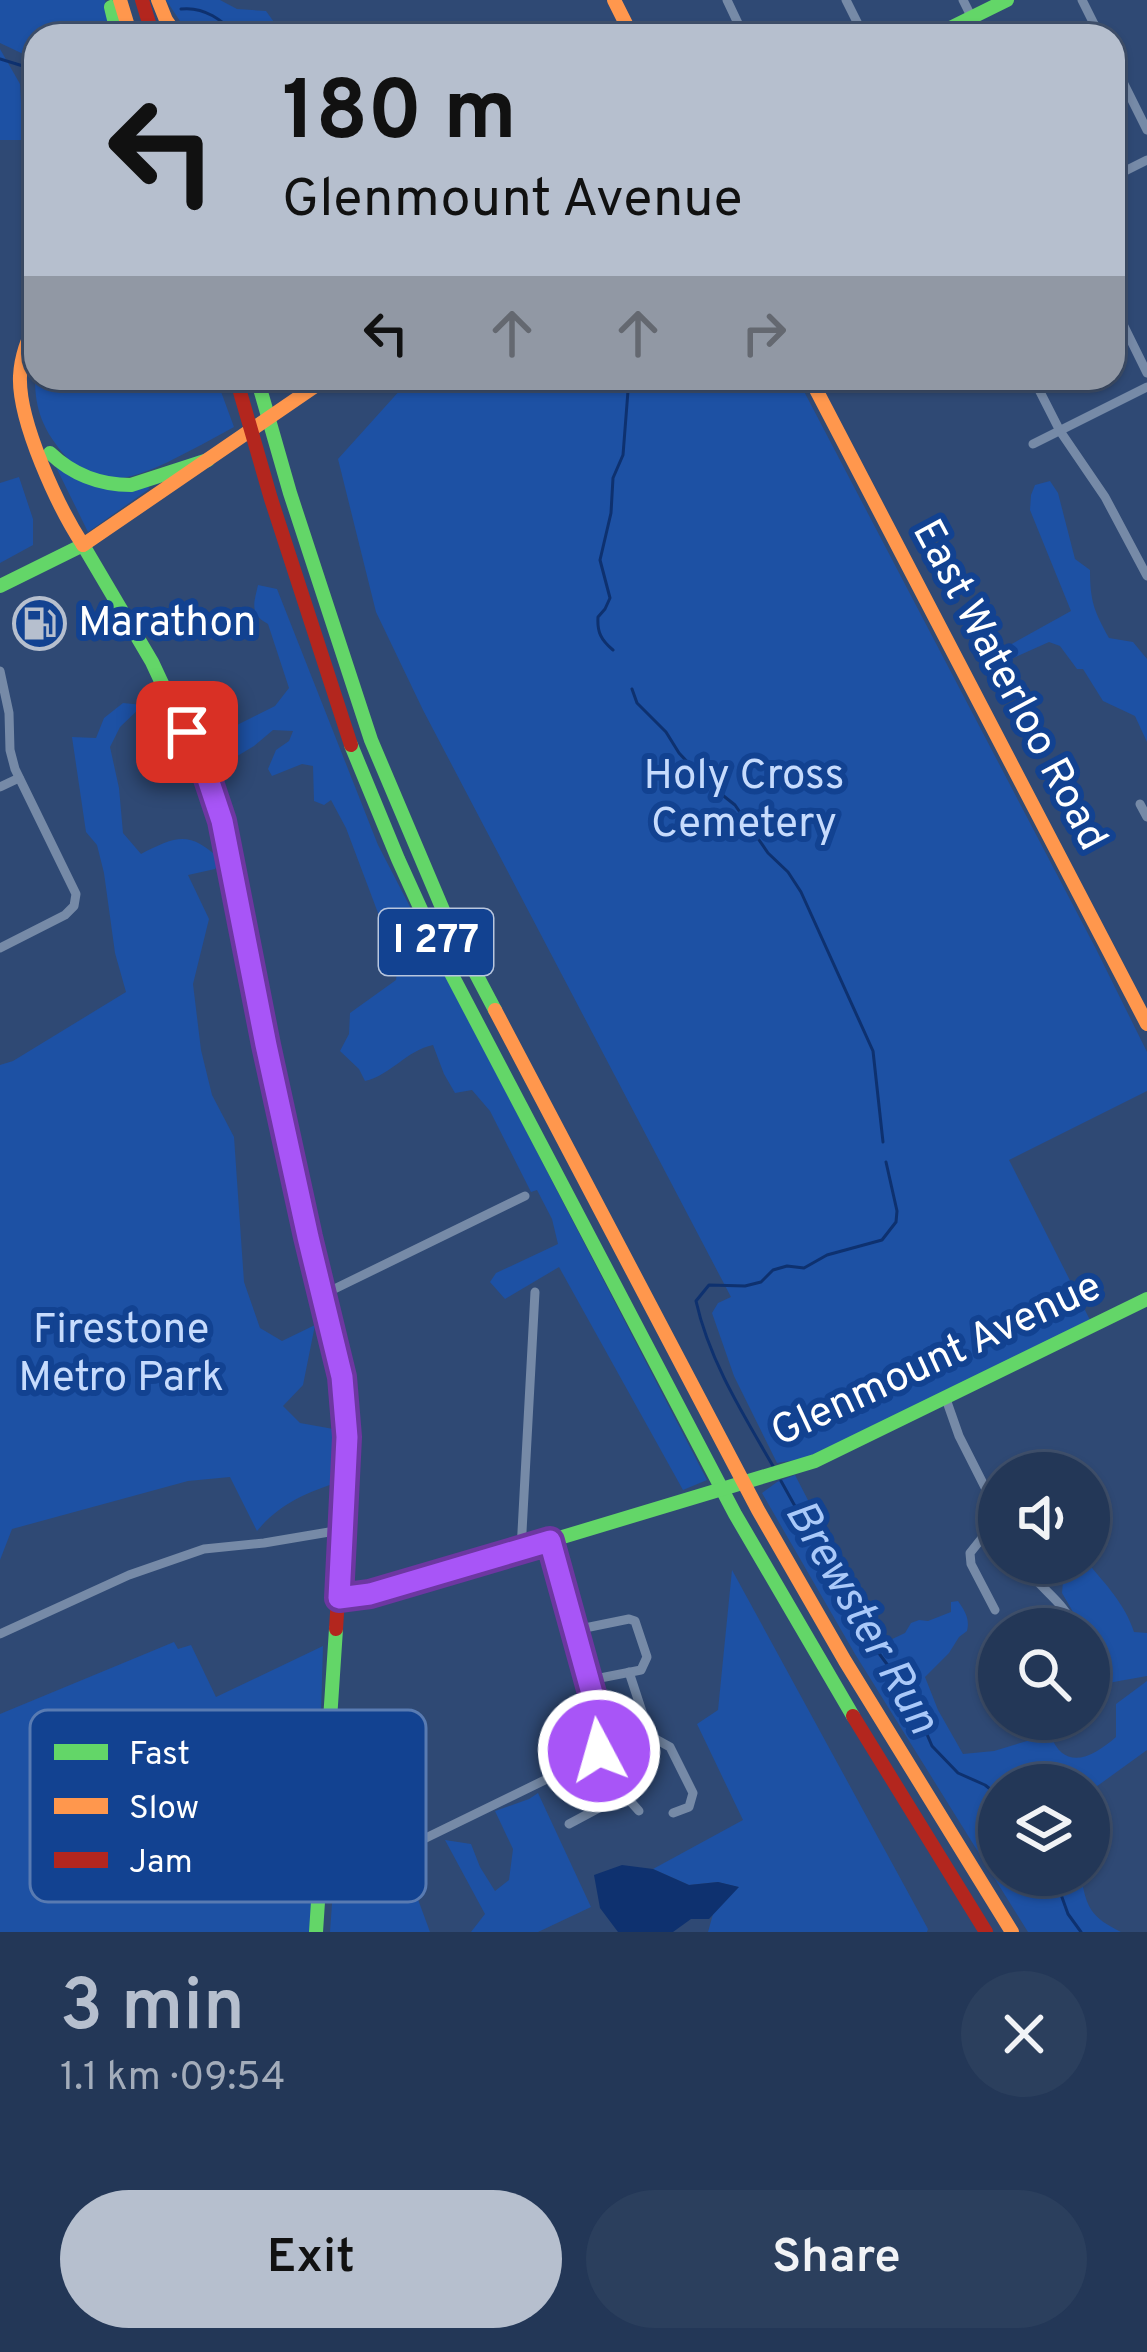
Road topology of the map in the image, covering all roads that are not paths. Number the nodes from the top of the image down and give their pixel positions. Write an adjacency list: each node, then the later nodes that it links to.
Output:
1 (963, 0): 3 (street)
2 (1007, 0): 3 (main road)
3 (972, 18): 4 (main road); 5 (street)
4 (959, 24)
5 (975, 24)
6 (1125, 86): 7 (street)
7 (1147, 130)
8 (1125, 328): 10 (street)
9 (24, 347): 22 (main road)
10 (1147, 373)
11 (1147, 387): 18 (street)
12 (28, 390): 20 (main road)
13 (238, 390): 60 (main road, I 277)
14 (260, 390): 61 (main road, I 277)
15 (309, 390): 21 (main road)
16 (816, 390): 31 (main road, East Waterloo Road)
17 (1040, 390): 18 (street)
18 (1060, 431): 19 (street); 23 (street)
19 (1033, 444)
20 (50, 453): 21 (main road); 22 (main road)
21 (208, 460): 22 (main road)
22 (83, 545): 24 (main road); 34 (main road)
23 (1146, 572)
24 (0, 586)
25 (0, 671): 26 (street)
26 (19, 778): 27 (street); 30 (street)
27 (0, 788)
28 (1140, 804): 29 (street)
29 (1147, 817)
30 (0, 949)
31 (1147, 1024)
32 (525, 1196): 34 (street)
33 (536, 1292): 41 (street)
34 (322, 1295): 38 (main road)
35 (1147, 1299): 36 (main road, Glenmount Avenue)
36 (946, 1399): 37 (street); 39 (main road, Glenmount Avenue)
37 (978, 1474)
38 (341, 1530): 44 (main road); 47 (street)
39 (550, 1541): 41 (main road, Glenmount Avenue); 46 (street)
40 (978, 1543): 42 (street)
41 (520, 1550): 44 (main road, Glenmount Avenue)
42 (978, 1577)
43 (1037, 1584): 45 (street)
44 (339, 1598): 50 (main road)
45 (1064, 1608)
46 (575, 1630): 48 (street); 49 (street)
47 (0, 1634)
48 (628, 1672): 49 (street); 51 (street)
49 (590, 1680): 52 (street)
50 (331, 1710)
51 (650, 1736): 52 (street); 55 (street)
52 (606, 1748): 53 (street); 57 (street)
53 (628, 1793): 54 (street); 56 (street)
54 (639, 1811)
55 (674, 1813)
56 (569, 1823)
57 (426, 1839)
58 (318, 1902): 59 (main road)
59 (316, 1932)
60 (986, 1932)
61 (1012, 1932)

